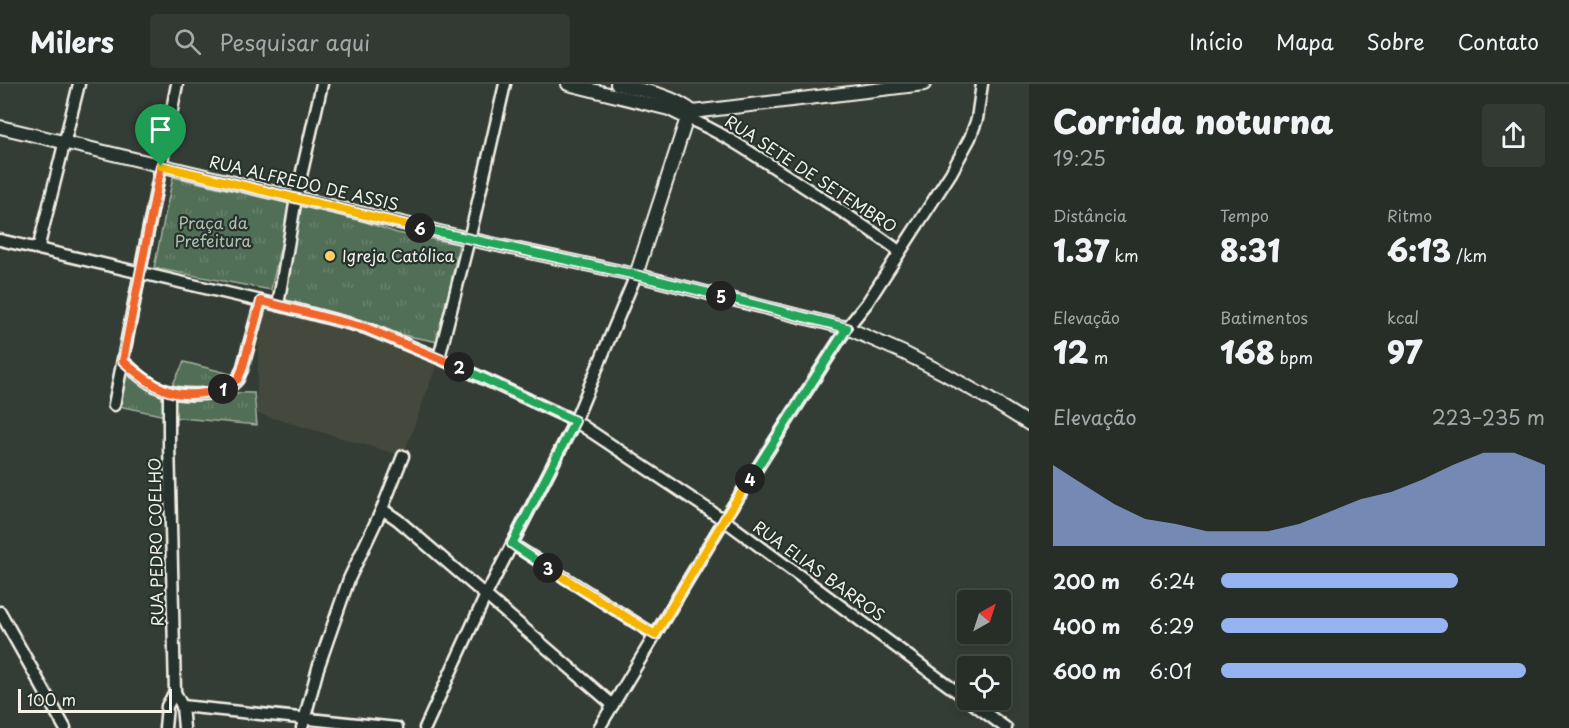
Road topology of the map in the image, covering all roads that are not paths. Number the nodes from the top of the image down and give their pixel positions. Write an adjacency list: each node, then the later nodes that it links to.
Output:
1 (80, 84): 12 (street)
2 (177, 84): 13 (street)
3 (322, 84): 14 (street)
4 (505, 84): 15 (street)
5 (568, 84): 10 (street, RUA SETE DE SETEMBRO)
6 (617, 84): 10 (street, RUA SETE DE SETEMBRO)
7 (924, 84): 9 (street)
8 (982, 84): 18 (street)
9 (891, 86): 10 (street)
10 (690, 115): 18 (street, RUA SETE DE SETEMBRO); 20 (street)
11 (0, 127): 12 (street, RUA ALFREDO DE ASSIS)
12 (65, 142): 13 (street, RUA ALFREDO DE ASSIS); 17 (street)
13 (161, 166): 14 (street, RUA ALFREDO DE ASSIS); 19 (street)
14 (296, 198): 15 (street, RUA ALFREDO DE ASSIS); 22 (street)
15 (469, 239): 20 (street, RUA ALFREDO DE ASSIS); 24 (street)
16 (0, 240): 17 (street, RUA ELIAS BARROS)
17 (38, 249): 19 (street, RUA ELIAS BARROS)
18 (899, 251): 23 (street)
19 (140, 273): 21 (street, RUA ELIAS BARROS); 25 (street)
20 (636, 275): 23 (street, RUA ALFREDO DE ASSIS); 28 (street)
21 (261, 301): 22 (street, RUA ELIAS BARROS); 26 (street)
22 (278, 305): 24 (street, RUA ELIAS BARROS)
23 (847, 328): 29 (street, RUA ALFREDO DE ASSIS); 32 (street)
24 (439, 358): 28 (street, RUA ELIAS BARROS)
25 (123, 361): 26 (street); 27 (street)
26 (169, 392): 37 (street, RUA PEDRO COELHO)
27 (114, 405)
28 (575, 421): 32 (street, RUA ELIAS BARROS); 33 (street)
29 (1029, 424)
30 (403, 456): 31 (street)
31 (382, 509): 34 (street); 40 (street)
32 (724, 520): 36 (street); 47 (street, RUA ELIAS BARROS)
33 (512, 544): 34 (street); 36 (street)
34 (486, 595): 38 (street); 45 (street)
35 (0, 612): 41 (street)
36 (655, 635): 38 (street)
37 (175, 692): 39 (street, RUA PEDRO COELHO); 42 (street, RUA PEDRO COELHO)
38 (613, 705): 46 (street)
39 (182, 706): 40 (street); 43 (street, RUA PEDRO COELHO)
40 (303, 723): 44 (street)
41 (66, 728)
42 (165, 728)
43 (184, 728)
44 (397, 728)
45 (425, 728)
46 (599, 728)
47 (1006, 728)

